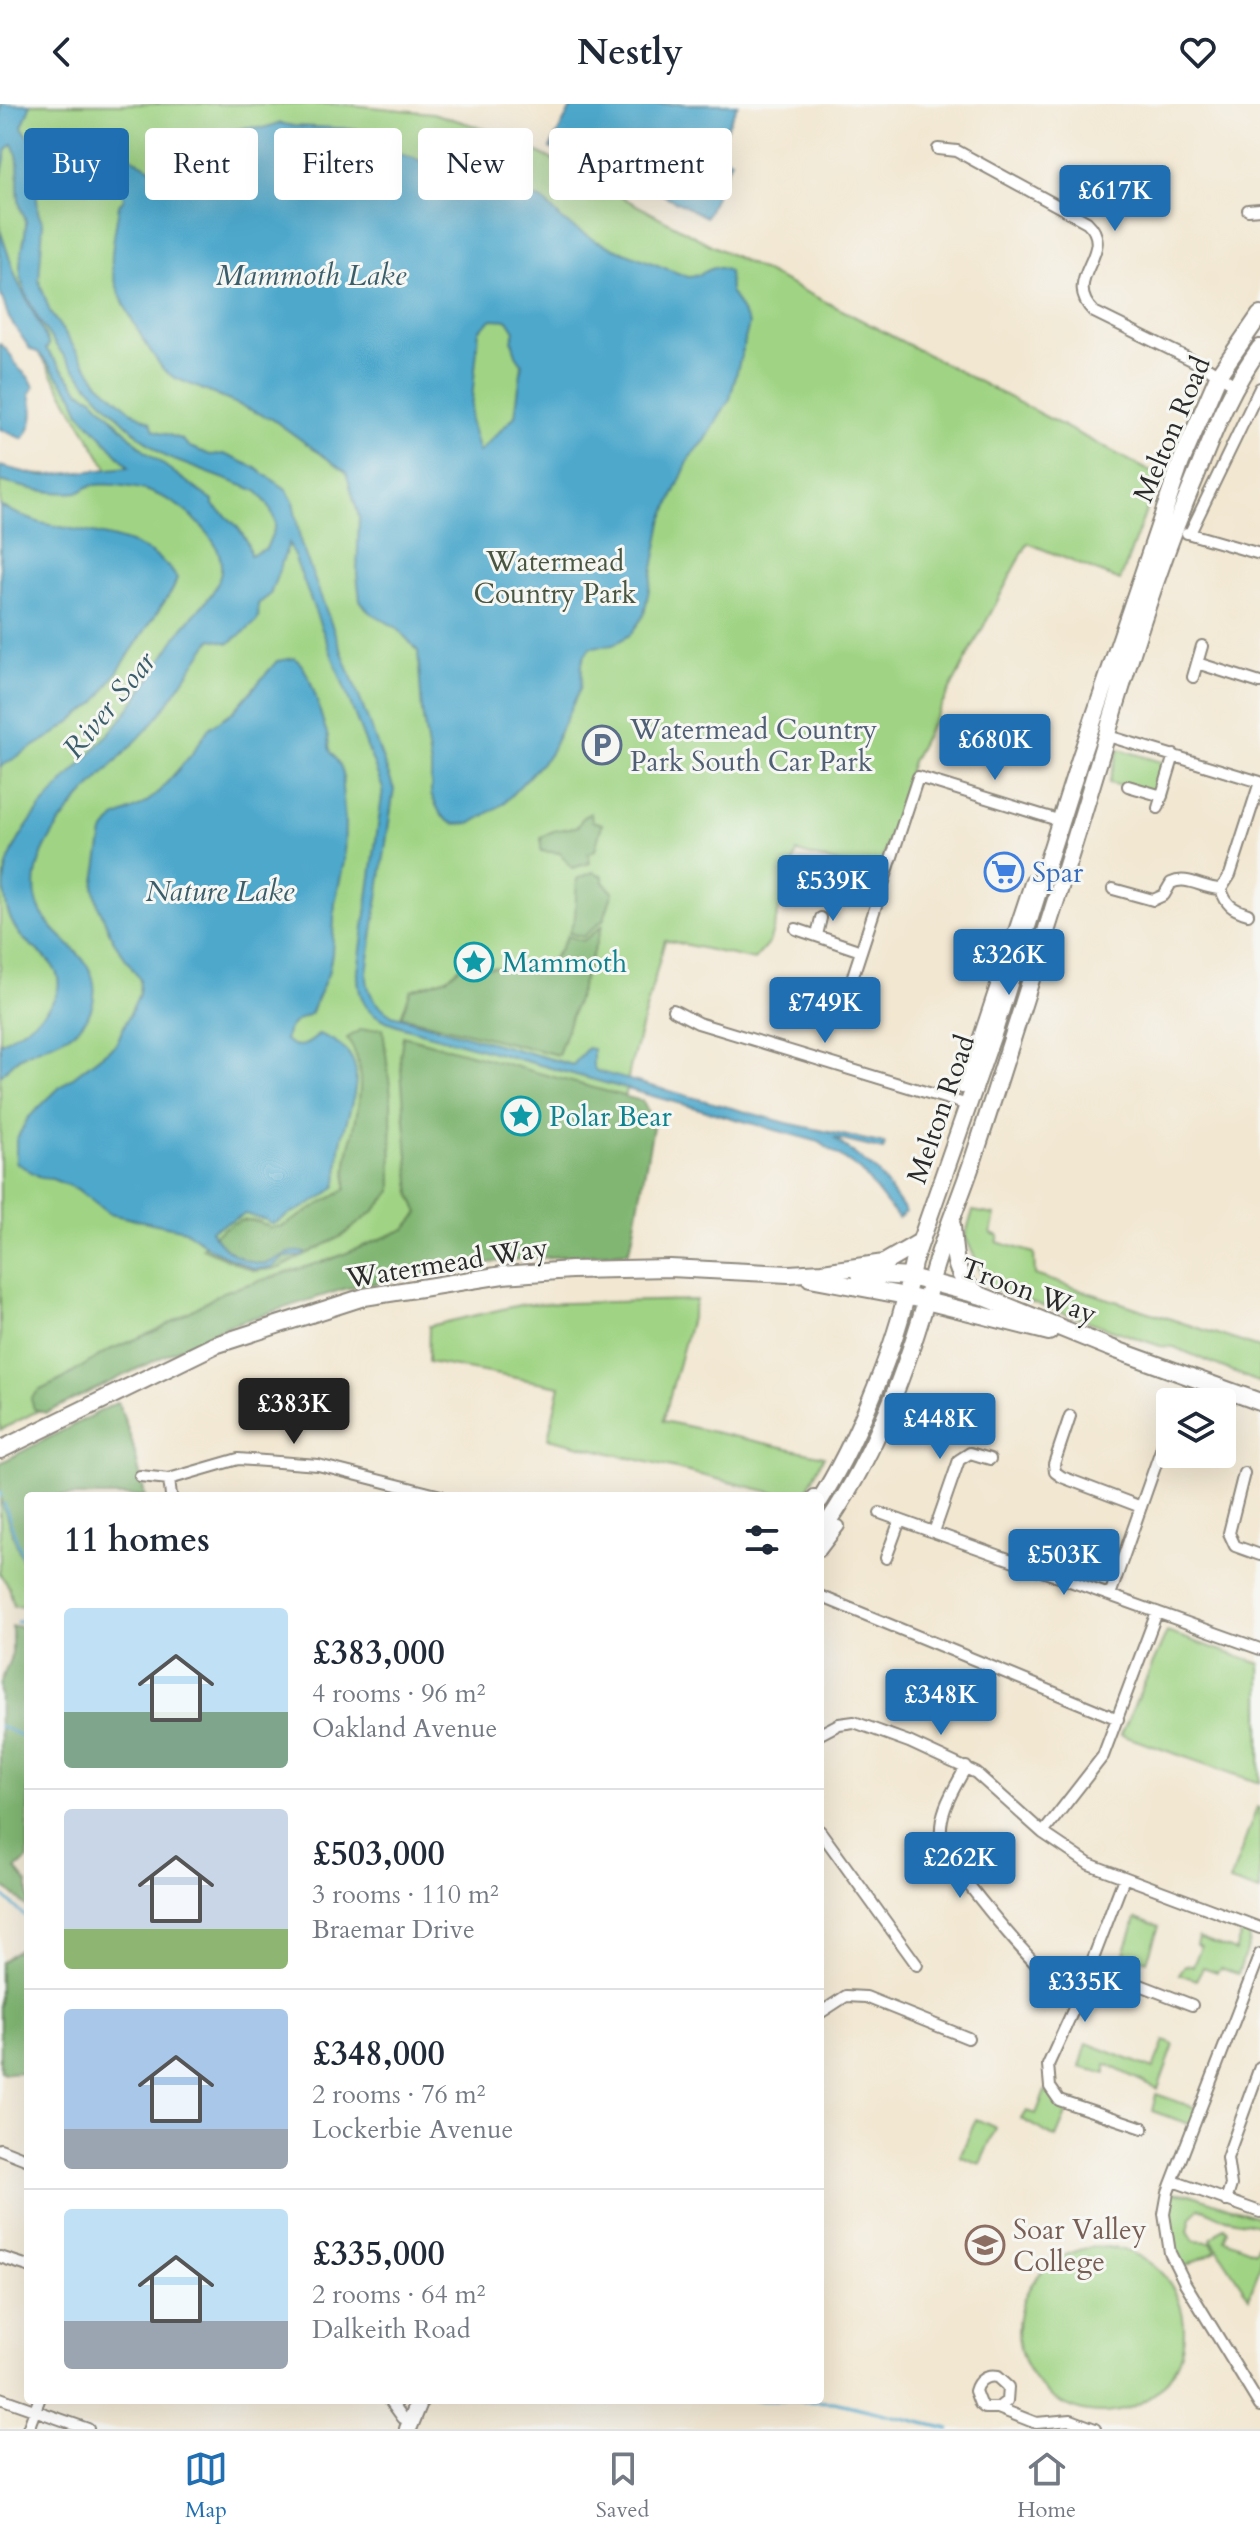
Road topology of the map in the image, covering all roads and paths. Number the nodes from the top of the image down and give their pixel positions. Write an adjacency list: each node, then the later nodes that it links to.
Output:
1 (938, 149): 6 (street)
2 (1260, 209): 3 (street)
3 (1248, 210)
4 (1257, 321): 6 (main road, Melton Road)
5 (1260, 348): 7 (main road, Melton Road)
6 (1219, 374): 7 (street); 9 (main road, Melton Road)
7 (1235, 385): 9 (main road, Melton Road)
8 (1260, 388): 10 (street)
9 (1165, 528): 10 (street); 16 (main road, Melton Road); 17 (main road, Melton Road)
10 (1190, 533): 11 (street)
11 (1260, 554)
12 (1202, 646): 13 (street)
13 (1197, 663): 14 (street); 15 (street)
14 (1193, 677)
15 (1260, 683)
16 (1122, 685): 17 (main road, Melton Road); 18 (main road, Melton Road)
17 (1090, 728): 24 (main road, Melton Road)
18 (1108, 736): 19 (street); 27 (main road, Melton Road)
19 (1174, 755): 20 (street); 22 (street)
20 (1260, 782): 26 (street)
21 (1128, 786): 22 (street)
22 (1162, 796): 23 (street)
23 (1158, 808)
24 (1061, 821): 31 (main road, Melton Road); 33 (street)
25 (1121, 888): 26 (street)
26 (1221, 889): 28 (street)
27 (1055, 906): 34 (main road); 37 (main road, Melton Road)
28 (1248, 914)
29 (821, 918): 32 (street)
30 (796, 929): 32 (street)
31 (1020, 932): 34 (main road, Melton Road); 38 (street)
32 (817, 935): 33 (street)
33 (861, 951): 35 (street)
34 (1019, 953): 37 (main road, Melton Road)
35 (850, 985)
36 (673, 1010): 40 (street)
37 (1010, 1020): 38 (main road, Melton Road); 41 (main road, Melton Road)
38 (978, 1061): 39 (street); 40 (main road, Melton Road)
39 (962, 1088)
40 (968, 1105): 42 (main road, Melton Road)
41 (951, 1219): 46 (main road, Melton Road); 48 (main road, Melton Road)
42 (920, 1242): 43 (main road, Watermead Way); 45 (main road, Melton Road)
43 (823, 1272): 44 (main road, Watermead Way); 45 (main road, Watermead Way)
44 (789, 1274): 47 (main road, Watermead Way); 53 (main road, Watermead Way)
45 (910, 1277): 46 (main road, Watermead Way); 47 (main road, Melton Road)
46 (930, 1281): 48 (main road, Troon Way); 49 (main road, Melton Road)
47 (906, 1296): 49 (main road, Watermead Way); 61 (main road, Melton Road)
48 (982, 1296): 50 (main road, Troon Way)
49 (926, 1301): 50 (main road, Troon Way); 63 (main road, Melton Road)
50 (1108, 1347): 51 (main road, Troon Way)
51 (1260, 1402)
52 (1070, 1416): 64 (street)
53 (0, 1450)
54 (990, 1459): 69 (street)
55 (1156, 1464): 64 (street)
56 (1244, 1473): 71 (street)
57 (140, 1476): 58 (street)
58 (169, 1479): 59 (street); 60 (street)
59 (171, 1492)
60 (425, 1492)
61 (820, 1492)
62 (824, 1500): 63 (main road)
63 (839, 1507): 68 (main road, Melton Road)
64 (1141, 1507): 73 (street)
65 (880, 1513): 66 (street)
66 (900, 1520): 69 (street); 72 (street)
67 (839, 1526): 70 (street)
68 (824, 1528)
69 (934, 1532): 73 (street)
70 (824, 1546)
71 (1260, 1555)
72 (886, 1558)
73 (1110, 1595): 75 (street)
74 (824, 1598): 77 (street)
75 (1157, 1612): 76 (street); 77 (street)
76 (1260, 1649)
77 (1118, 1719): 80 (street)
78 (824, 1732): 79 (street)
79 (966, 1767): 80 (street); 89 (street)
80 (1043, 1833): 82 (street)
81 (824, 1837): 85 (street)
82 (1124, 1878): 83 (street); 86 (street)
83 (1260, 1928)
84 (1260, 1954): 87 (street)
85 (917, 1965)
86 (1091, 1966): 88 (street); 89 (street)
87 (1257, 1972): 96 (street)
88 (1185, 1989)
89 (1079, 1995): 93 (street)
90 (824, 2010): 91 (street)
91 (968, 2038)
92 (1260, 2067): 97 (street)
93 (1143, 2128)
94 (0, 2149): 95 (street)
95 (24, 2158)
96 (1173, 2181): 97 (street); 106 (street)
97 (1226, 2201): 98 (street)
98 (1260, 2212)
99 (0, 2257): 100 (street)
100 (24, 2265)
101 (0, 2398): 102 (street)
102 (24, 2403)
103 (392, 2404): 108 (street)
104 (416, 2404): 108 (main road)
105 (37, 2405): 109 (street); 110 (street)
106 (1260, 2406)
107 (998, 2408): 111 (street)
108 (403, 2425)
109 (28, 2429)
110 (88, 2429)
111 (1095, 2429)

